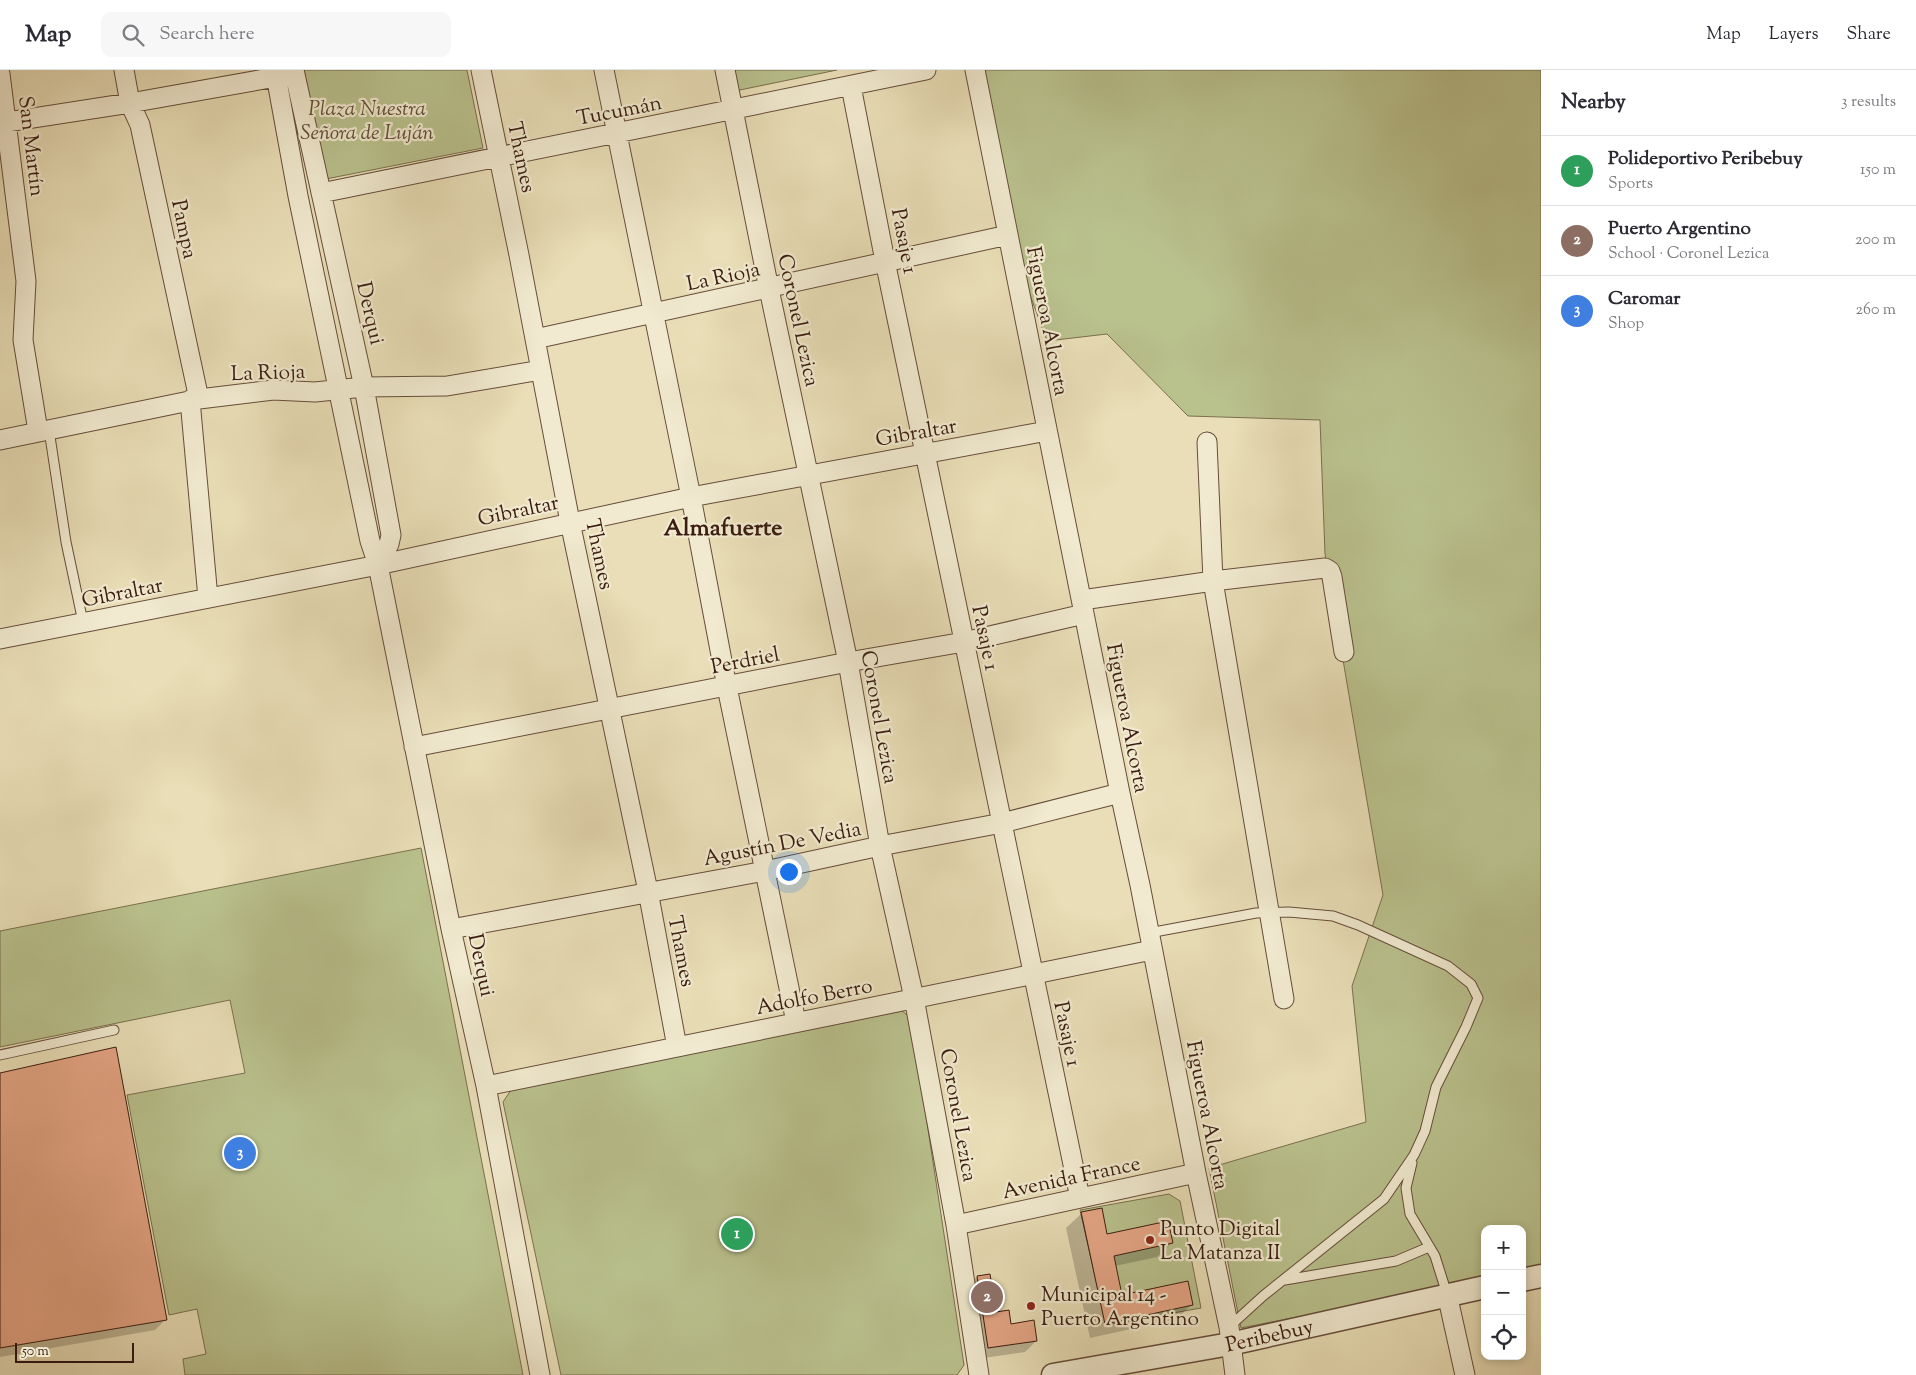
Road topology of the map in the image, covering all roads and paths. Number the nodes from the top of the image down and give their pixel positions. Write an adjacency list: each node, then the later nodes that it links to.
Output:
1 (124, 70): 11 (street, Pampa)
2 (481, 70): 15 (street, Thames)
3 (604, 70): 14 (street)
4 (725, 70): 12 (street, Coronel Lezica)
5 (926, 70): 10 (street, Tucumán)
6 (975, 70): 17 (street, Figueroa Alcorta)
7 (296, 73): 9 (street); 16 (street, Derqui)
8 (0, 74): 13 (street, San Martín)
9 (276, 74): 11 (street); 24 (street, Derqui)
10 (851, 86): 12 (street, Tucumán); 18 (street, Pasaje 1)
11 (130, 103): 13 (street); 25 (street, Pampa)
12 (733, 111): 14 (street, Tucumán); 19 (street, Coronel Lezica)
13 (4, 122): 26 (street, San Martín)
14 (618, 133): 15 (street, Tucumán); 20 (street)
15 (498, 157): 16 (street, Tucumán); 21 (street, Thames)
16 (321, 193): 23 (street, Derqui)
17 (1008, 235): 18 (street, La Rioja); 27 (street, Figueroa Alcorta)
18 (885, 261): 19 (street, La Rioja); 30 (street, Pasaje 1)
19 (769, 289): 20 (street, La Rioja); 31 (street, Coronel Lezica)
20 (654, 314): 21 (street, La Rioja); 32 (street)
21 (535, 339): 22 (street, Thames)
22 (541, 370): 23 (street, La Rioja); 33 (street, Thames)
23 (364, 387): 24 (street, La Rioja); 34 (street, Derqui)
24 (339, 390): 25 (street, La Rioja); 34 (street, Derqui)
25 (194, 400): 26 (street, La Rioja); 36 (street, Pampa)
26 (44, 431): 28 (street, La Rioja); 38 (lane)
27 (1047, 431): 30 (street, Gibraltar); 37 (street, Figueroa Alcorta)
28 (0, 440)
29 (1207, 442): 35 (street)
30 (926, 454): 31 (street, Gibraltar); 40 (street, Pasaje 1)
31 (808, 475): 32 (street, Gibraltar); 42 (street, Coronel Lezica)
32 (691, 497): 33 (street, Gibraltar); 43 (street)
33 (570, 522): 34 (street, Gibraltar); 44 (street, Thames)
34 (378, 565): 36 (street, Gibraltar); 45 (street, Derqui)
35 (1213, 581): 37 (street, Perdriel); 41 (street, Perdriel); 51 (street)
36 (208, 598): 38 (street, Gibraltar)
37 (1083, 607): 40 (street, Perdriel); 46 (street, Figueroa Alcorta)
38 (82, 622): 39 (street, Gibraltar)
39 (0, 638)
40 (964, 642): 42 (street, Perdriel); 47 (street, Pasaje 1)
41 (1344, 652)
42 (848, 662): 43 (street, Perdriel); 48 (street, Coronel Lezica)
43 (727, 687): 44 (street, Perdriel); 49 (street)
44 (609, 710): 45 (street, Perdriel); 50 (street, Thames)
45 (414, 747): 52 (street, Derqui)
46 (1120, 793): 47 (street, Agustín De Vedia); 53 (street, Figueroa Alcorta)
47 (1002, 822): 48 (street, Agustín De Vedia); 54 (street, Pasaje 1)
48 (880, 846): 49 (street, Agustín De Vedia); 55 (street, Coronel Lezica)
49 (764, 870): 50 (street, Agustín De Vedia); 57 (street)
50 (648, 892): 52 (street, Agustín De Vedia); 59 (street, Thames)
51 (1269, 913): 53 (lane); 56 (street); 62 (lane)
52 (452, 930): 61 (street, Derqui)
53 (1151, 942): 54 (street, Adolfo Berro); 63 (street, Figueroa Alcorta)
54 (1033, 974): 55 (street, Adolfo Berro); 64 (street, Pasaje 1)
55 (914, 998): 57 (street, Adolfo Berro); 65 (street, Coronel Lezica)
56 (1284, 999)
57 (796, 1022): 59 (street, Adolfo Berro)
58 (114, 1030): 60 (lane)
59 (677, 1046): 61 (street, Adolfo Berro)
60 (0, 1055)
61 (486, 1086): 73 (street, Derqui)
62 (1414, 1156): 66 (lane); 69 (lane)
63 (1196, 1173): 64 (street, Avenida France); 72 (street, Figueroa Alcorta)
64 (1080, 1198): 65 (street, Avenida France)
65 (956, 1225): 74 (street, Coronel Lezica)
66 (1429, 1247): 69 (lane); 71 (lane)
67 (1541, 1276): 68 (street)
68 (1526, 1279)
69 (1284, 1280): 72 (lane)
70 (1481, 1288): 71 (street, Peribebuy)
71 (1448, 1294): 72 (street, Peribebuy); 77 (street)
72 (1229, 1336): 75 (street, Peribebuy); 76 (street, Figueroa Alcorta)
73 (540, 1375)
74 (978, 1375)
75 (1054, 1375)
76 (1235, 1375)
77 (1465, 1375)

